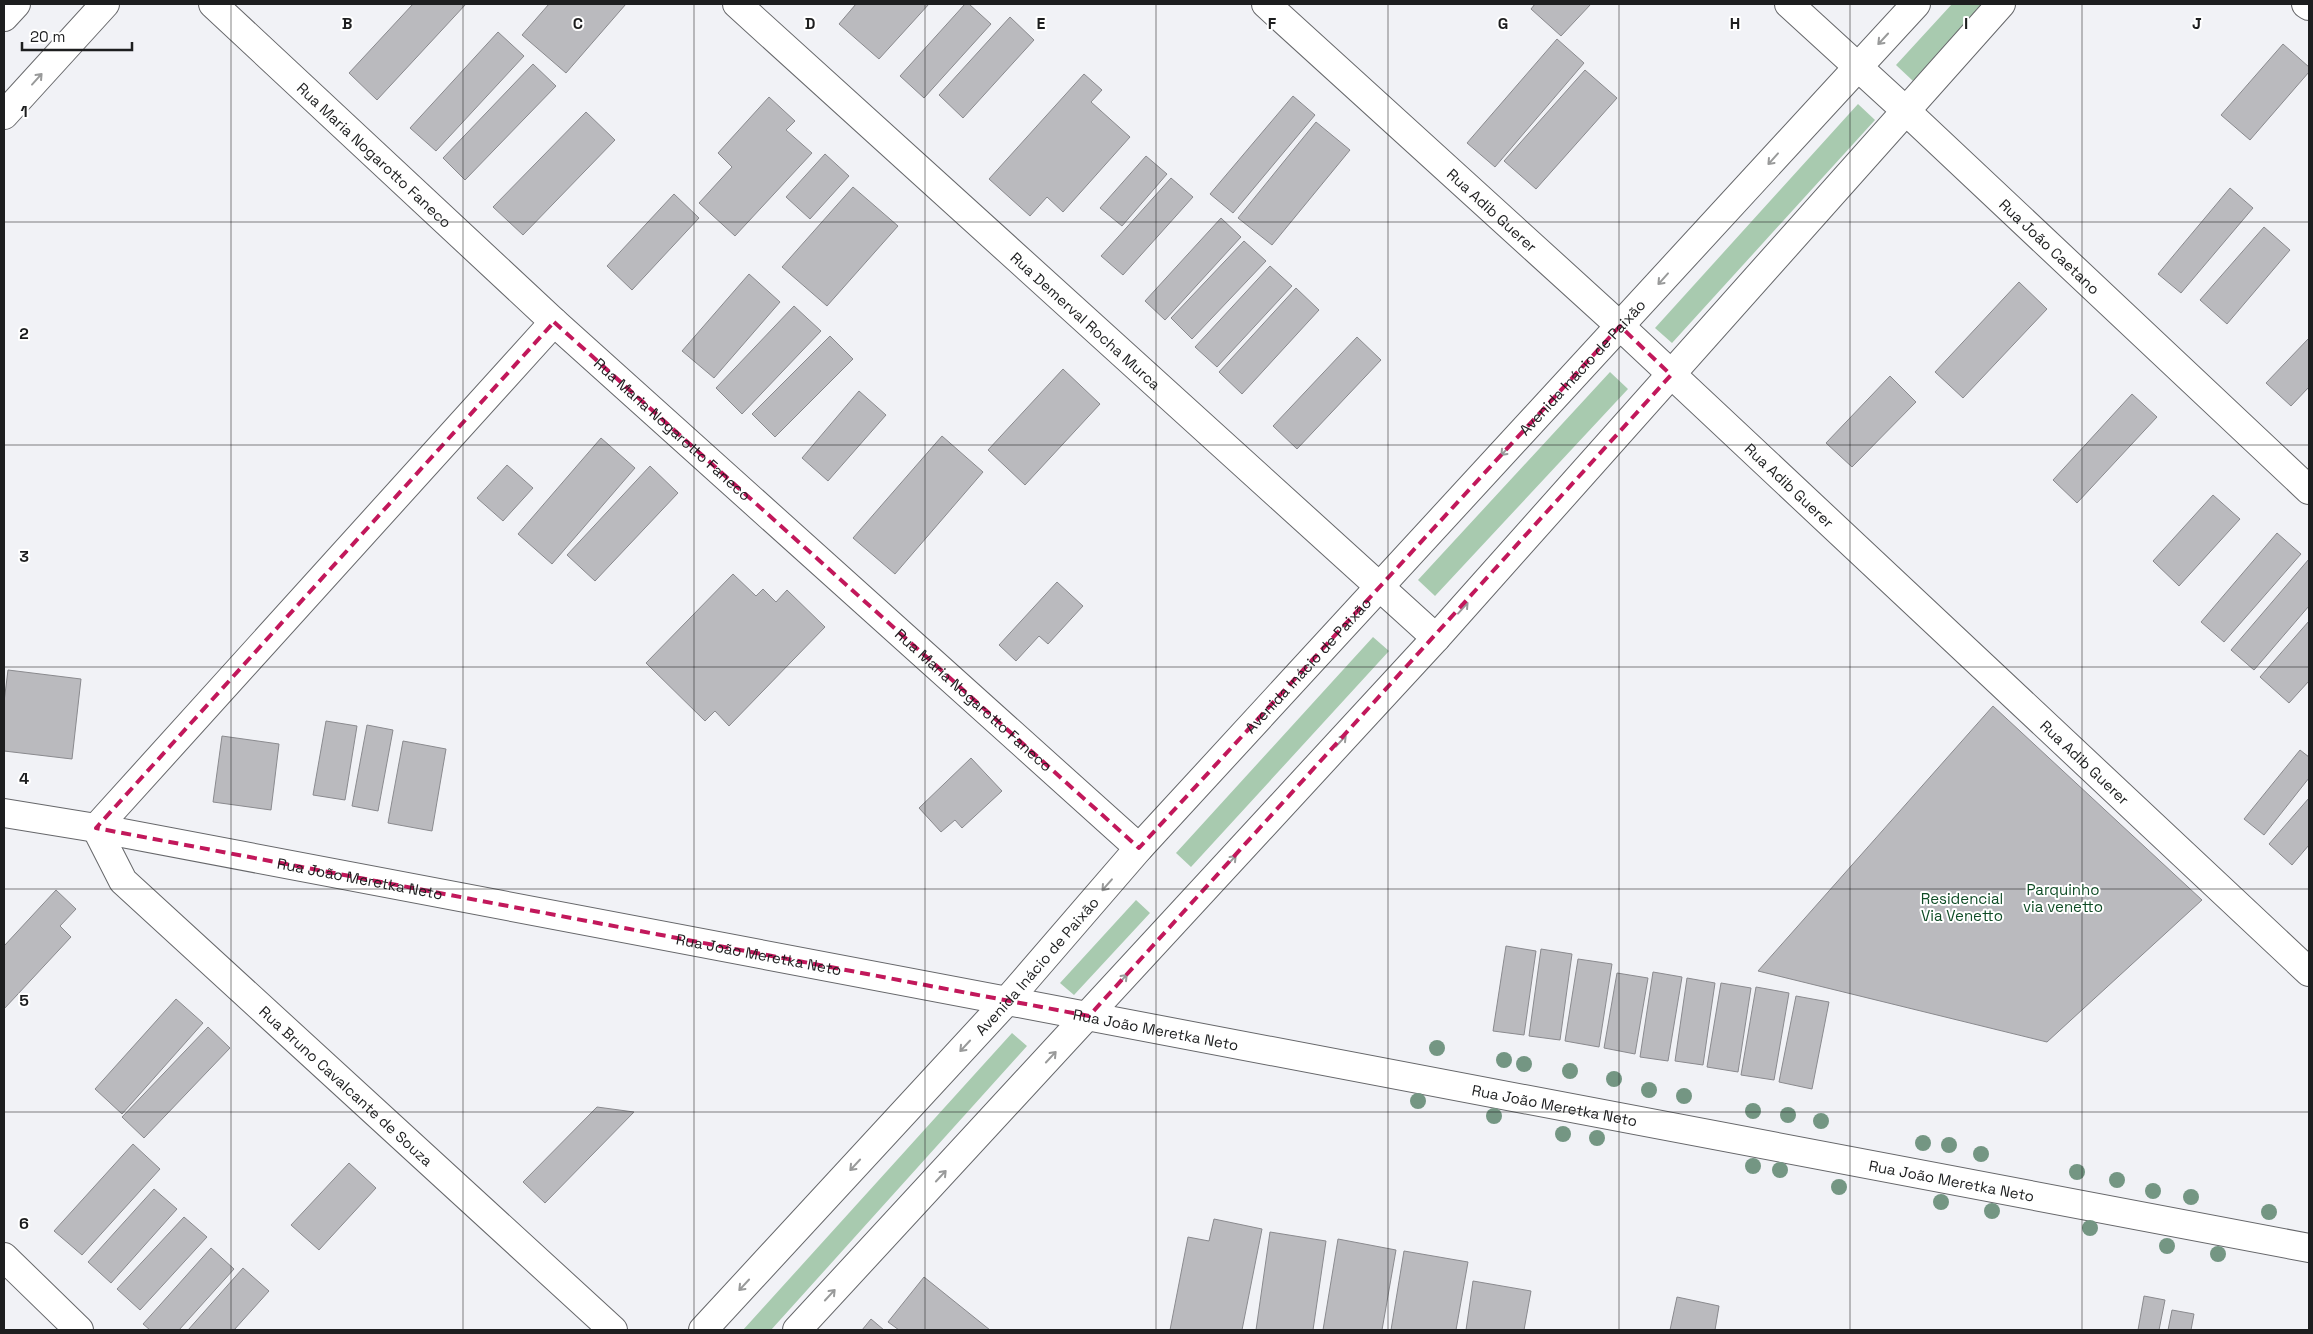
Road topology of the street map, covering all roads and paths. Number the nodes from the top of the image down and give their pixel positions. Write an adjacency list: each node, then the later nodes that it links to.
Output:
1 (16, 4): 11 (street)
2 (105, 4): 14 (street, one-way to 2)
3 (213, 4): 15 (street, Rua Maria Nogarotto Faneco)
4 (737, 4): 19 (street, Rua Demerval Rocha Murca)
5 (1266, 4): 16 (street, Rua Adib Guerer)
6 (1788, 4): 12 (street, Rua João Caetano)
7 (1916, 4): 12 (street, Avenida Inácio de Paixão, one-way to 12)
8 (2001, 4): 13 (street)
9 (2306, 4): 10 (street)
10 (2309, 6)
11 (4, 17)
12 (1857, 67): 13 (street, Rua João Caetano); 16 (street, Avenida Inácio de Paixão, one-way to 16)
13 (1905, 110): 17 (street); 18 (street, Rua João Caetano)
14 (4, 115)
15 (554, 322): 22 (street); 23 (street, Rua Maria Nogarotto Faneco)
16 (1620, 326): 17 (street, Rua Adib Guerer); 19 (street, Avenida Inácio de Paixão, one-way to 19)
17 (1671, 375): 20 (street, one-way to 17); 24 (street, Rua Adib Guerer)
18 (2309, 490)
19 (1380, 588): 20 (street, Rua Demerval Rocha Murca); 23 (street, Avenida Inácio de Paixão)
20 (1436, 638): 26 (street, one-way to 20)
21 (4, 813): 22 (street, Rua João Meretka Neto)
22 (96, 828): 25 (street, Rua João Meretka Neto); 30 (street, Rua Bruno Cavalcante de Souza)
23 (1140, 848): 25 (street, Avenida Inácio de Paixão, one-way to 25)
24 (2309, 972)
25 (1006, 1002): 26 (street, Rua João Meretka Neto); 31 (street, Avenida Inácio de Paixão, one-way to 31)
26 (1089, 1016): 27 (street, Rua João Meretka Neto); 32 (street, one-way to 26)
27 (2309, 1248)
28 (4, 1257): 29 (street)
29 (79, 1330)
30 (613, 1330)
31 (702, 1330)
32 (797, 1330)

